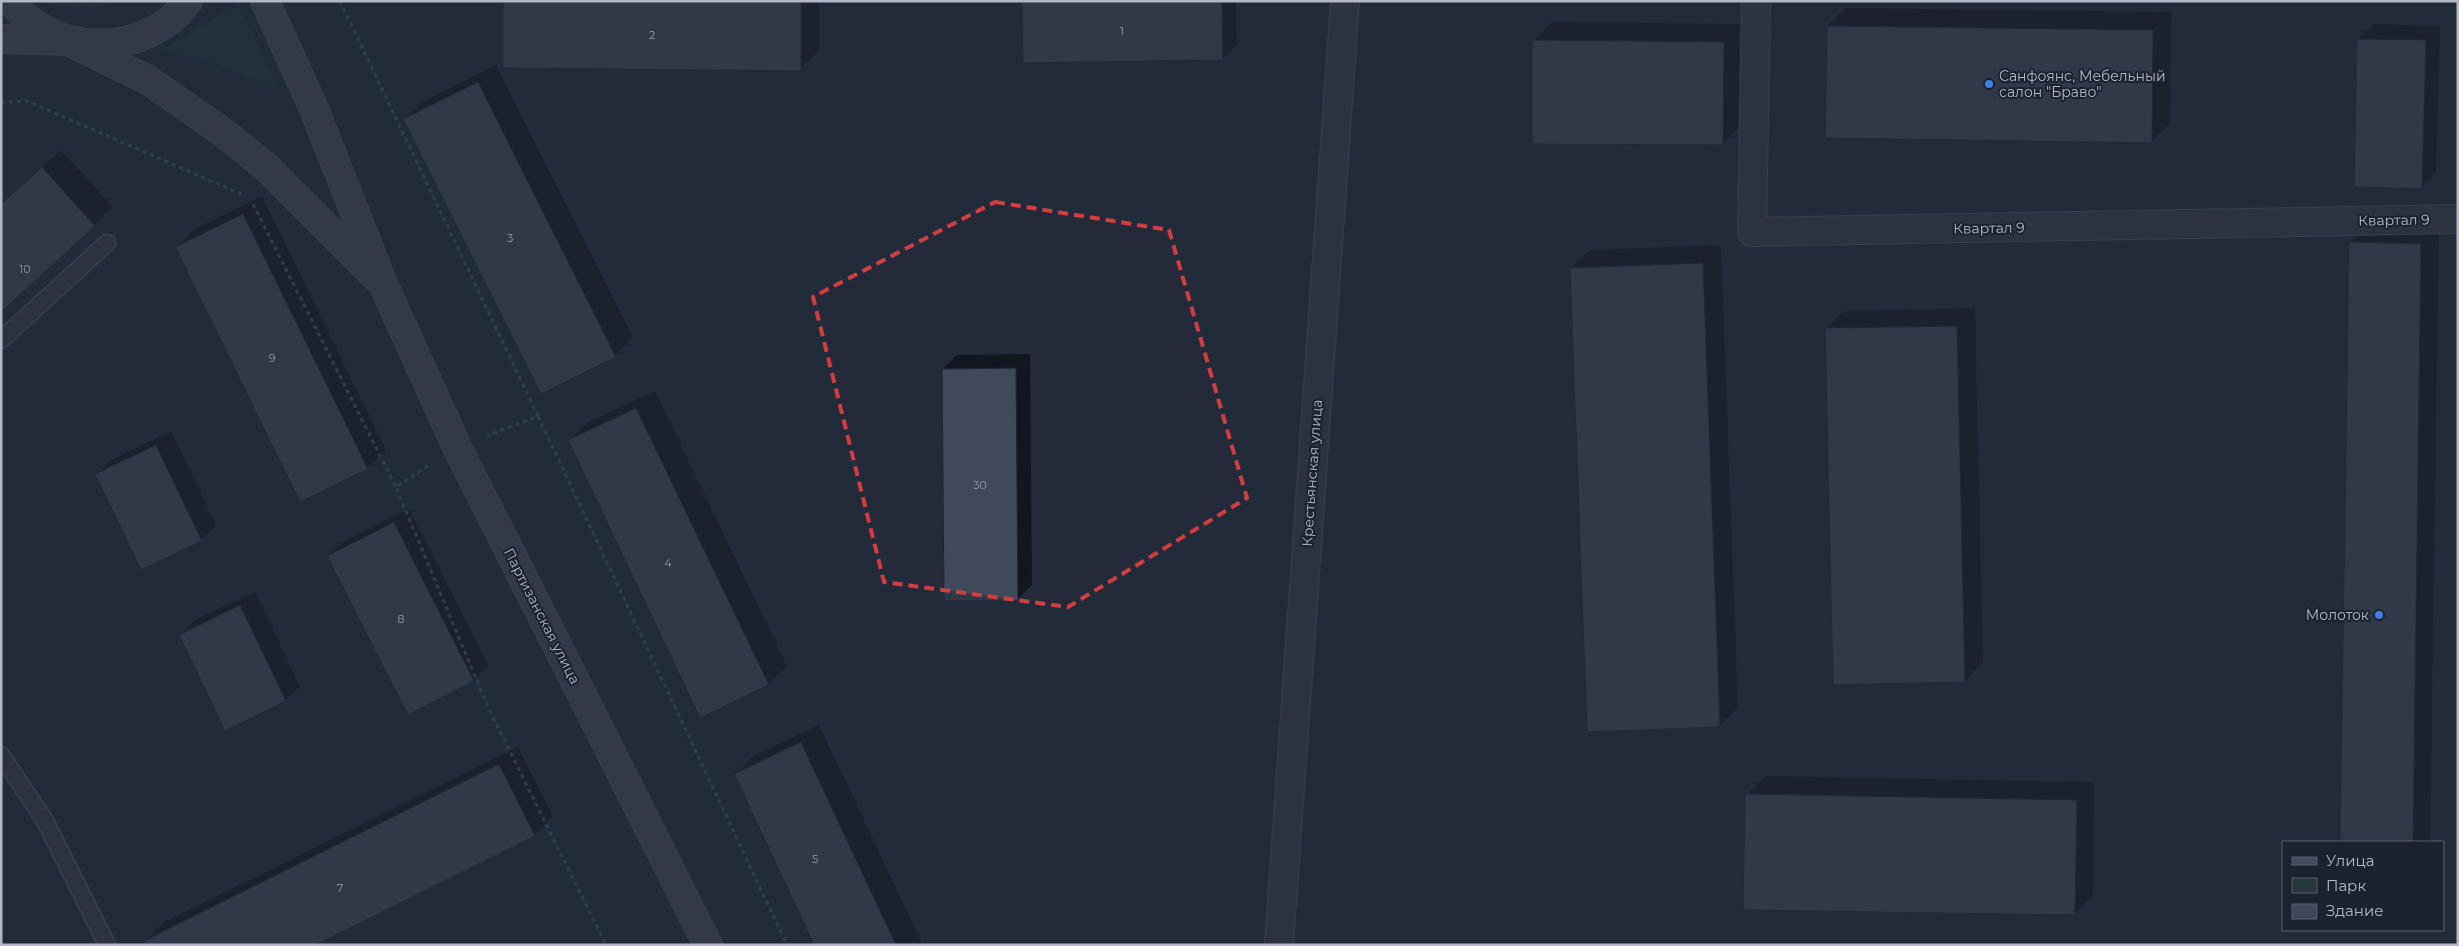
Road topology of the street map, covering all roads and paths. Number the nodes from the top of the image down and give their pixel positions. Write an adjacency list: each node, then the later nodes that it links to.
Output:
1 (11, 1): 8 (main road)
2 (188, 1): 8 (main road)
3 (266, 1): 12 (main road, Партизанская улица)
4 (340, 1): 14 (path)
5 (1344, 1): 22 (street, Крестьянская улица)
6 (1756, 1): 10 (street, Квартал 9)
7 (1, 40): 8 (main road)
8 (68, 41): 12 (main road)
9 (1, 102): 16 (path)
10 (2458, 219)
11 (107, 243): 13 (lane)
12 (383, 284): 15 (main road, Партизанская улица)
13 (1, 340)
14 (538, 416): 15 (path); 21 (path)
15 (457, 447): 16 (path); 20 (main road, Партизанская улица)
16 (396, 487): 19 (path)
17 (1, 755): 18 (lane)
18 (107, 945)
19 (606, 945)
20 (708, 945)
21 (786, 945)
22 (1279, 945)

